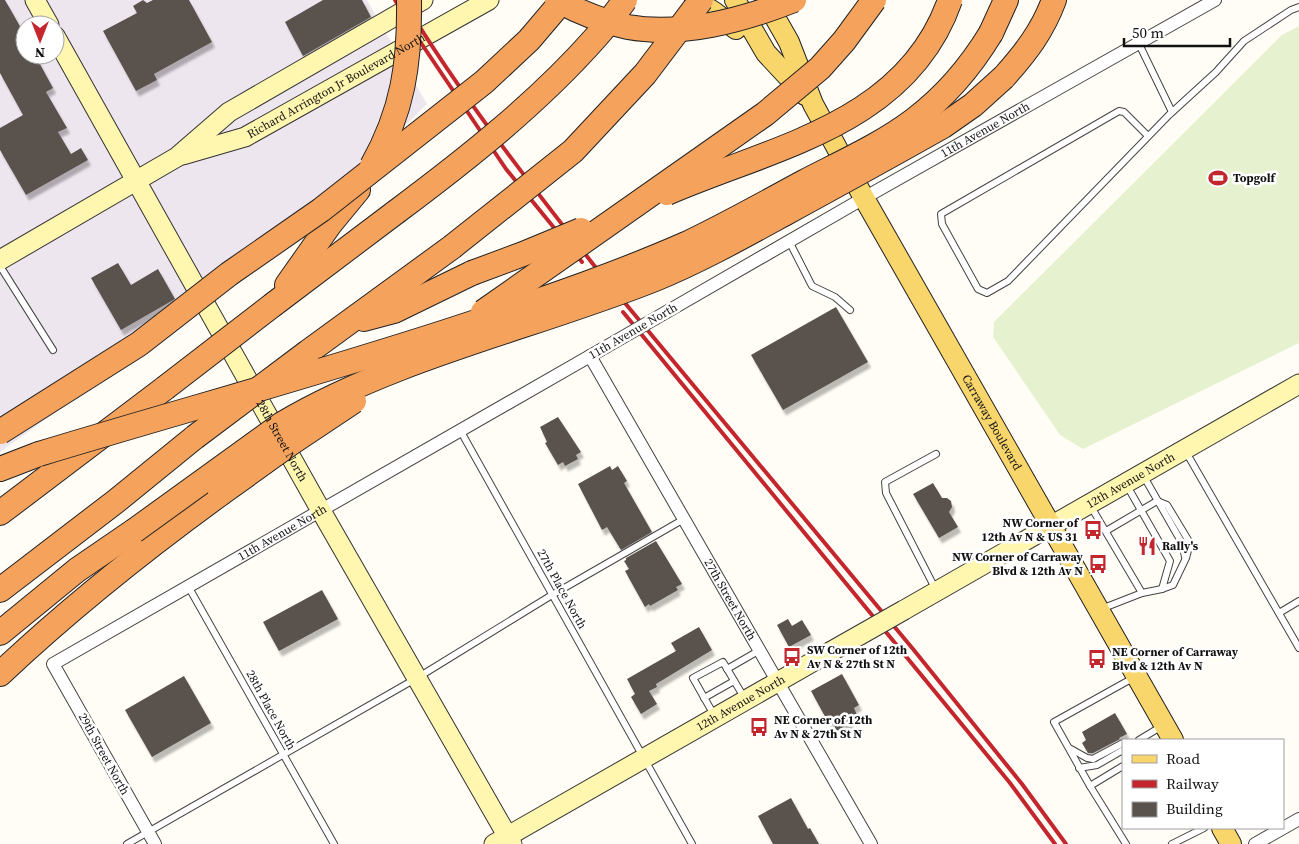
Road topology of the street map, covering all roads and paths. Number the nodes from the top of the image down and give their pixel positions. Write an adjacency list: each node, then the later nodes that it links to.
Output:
1 (35, 0): 19 (street)
2 (409, 0): 32 (highway, bridge)
3 (423, 0): 26 (street, Richard Arrington Jr Boulevard North)
4 (489, 0): 26 (street, Richard Arrington Jr Boulevard North)
5 (557, 0): 12 (highway, bridge)
6 (564, 0): 39 (highway, bridge)
7 (625, 0): 32 (highway, bridge)
8 (695, 0): 22 (main road)
9 (701, 0): 34 (highway, bridge)
10 (735, 0): 22 (main road, Carraway Boulevard)
11 (765, 0): 23 (main road, Carraway Boulevard)
12 (794, 0)
13 (874, 0): 67 (highway, bridge)
14 (950, 0): 34 (highway, bridge)
15 (1006, 0): 42 (highway, bridge)
16 (1054, 0): 62 (highway, bridge)
17 (1215, 0): 20 (street, 11th Avenue North)
18 (1299, 7): 24 (lane)
19 (43, 15)
20 (1138, 44): 24 (lane); 28 (street, 11th Avenue North)
21 (65, 54): 27 (street, 28th Street North)
22 (766, 54): 23 (main road, Carraway Boulevard)
23 (813, 104): 28 (main road, Carraway Boulevard)
24 (1172, 112): 25 (lane)
25 (1148, 136): 25 (lane)
26 (177, 157): 27 (street, Richard Arrington Jr Boulevard North)
27 (136, 181): 30 (street, Richard Arrington Jr Boulevard North); 47 (street, 28th Street North)
28 (864, 198): 29 (street, 11th Avenue North); 51 (main road, Carraway Boulevard)
29 (789, 241): 33 (lane); 36 (street, 11th Avenue North, bridge)
30 (0, 260)
31 (0, 266): 35 (lane)
32 (274, 304): 49 (highway, bridge)
33 (850, 310)
34 (345, 325): 55 (highway, bridge)
35 (52, 350)
36 (590, 356): 38 (street, 11th Avenue North); 50 (street, 27th Street North)
37 (1299, 384): 40 (street, 12th Avenue North)
38 (460, 430): 47 (street, 11th Avenue North); 58 (lane, 27th Place North)
39 (0, 432)
40 (1184, 449): 43 (street, 12th Avenue North); 61 (lane)
41 (936, 454): 56 (lane)
42 (0, 469)
43 (1142, 473): 44 (street, 12th Avenue North); 45 (lane)
44 (1125, 483): 46 (street, 12th Avenue North); 48 (lane)
45 (1157, 501): 48 (lane); 54 (lane)
46 (1089, 504): 51 (street, 12th Avenue North); 52 (lane)
47 (320, 509): 53 (street, 11th Avenue North); 69 (street, 28th Street North)
48 (1141, 510): 52 (lane); 54 (lane)
49 (0, 513)
50 (684, 519): 58 (lane); 64 (street, 27th Street North)
51 (1051, 526): 56 (street, 12th Avenue North); 60 (main road, Carraway Boulevard)
52 (1106, 531): 57 (lane)
53 (188, 586): 65 (street, 11th Avenue North); 80 (lane, 28th Place North)
54 (1162, 589): 57 (lane)
55 (0, 590)
56 (937, 591): 71 (street, 12th Avenue North, bridge)
57 (1142, 593): 60 (lane)
58 (552, 595): 69 (lane); 81 (lane, 27th Place North)
59 (1299, 601): 61 (lane)
60 (1099, 610): 68 (main road, Carraway Boulevard)
61 (1279, 613): 63 (lane)
62 (0, 633)
63 (1299, 648)
64 (760, 650): 66 (lane); 71 (street, 27th Street North)
65 (53, 664): 90 (street, 29th Street North)
66 (727, 669): 70 (lane); 72 (lane)
67 (0, 674)
68 (1137, 676): 75 (main road, Carraway Boulevard); 78 (lane)
69 (417, 678): 80 (lane); 91 (street, 28th Street North)
70 (734, 681): 72 (lane); 73 (lane)
71 (778, 682): 73 (street, 12th Avenue North); 97 (street, 27th Street North)
72 (704, 698): 74 (lane)
73 (746, 700): 74 (street, 12th Avenue North)
74 (715, 718): 81 (street, 12th Avenue North)
75 (1169, 736): 76 (lane)
76 (1146, 739)
77 (1122, 744): 78 (lane)
78 (1070, 748): 83 (lane)
79 (1122, 751): 83 (lane)
80 (283, 754): 90 (lane); 95 (lane, 28th Place North)
81 (644, 758): 91 (street, 12th Avenue North); 96 (lane, 27th Place North)
82 (1122, 767): 84 (lane)
83 (1079, 768): 84 (lane)
84 (1090, 786): 98 (lane)
85 (1299, 819): 86 (street)
86 (1284, 828)
87 (1203, 829): 92 (lane)
88 (1223, 829): 100 (main road)
89 (1281, 829): 101 (street)
90 (148, 832): 93 (lane); 94 (street, 29th Street North)
91 (505, 841)
92 (1186, 841): 99 (lane)
93 (127, 844)
94 (154, 844)
95 (334, 844)
96 (692, 844)
97 (871, 844)
98 (1126, 844)
99 (1172, 844)
100 (1231, 844)
101 (1255, 844)

